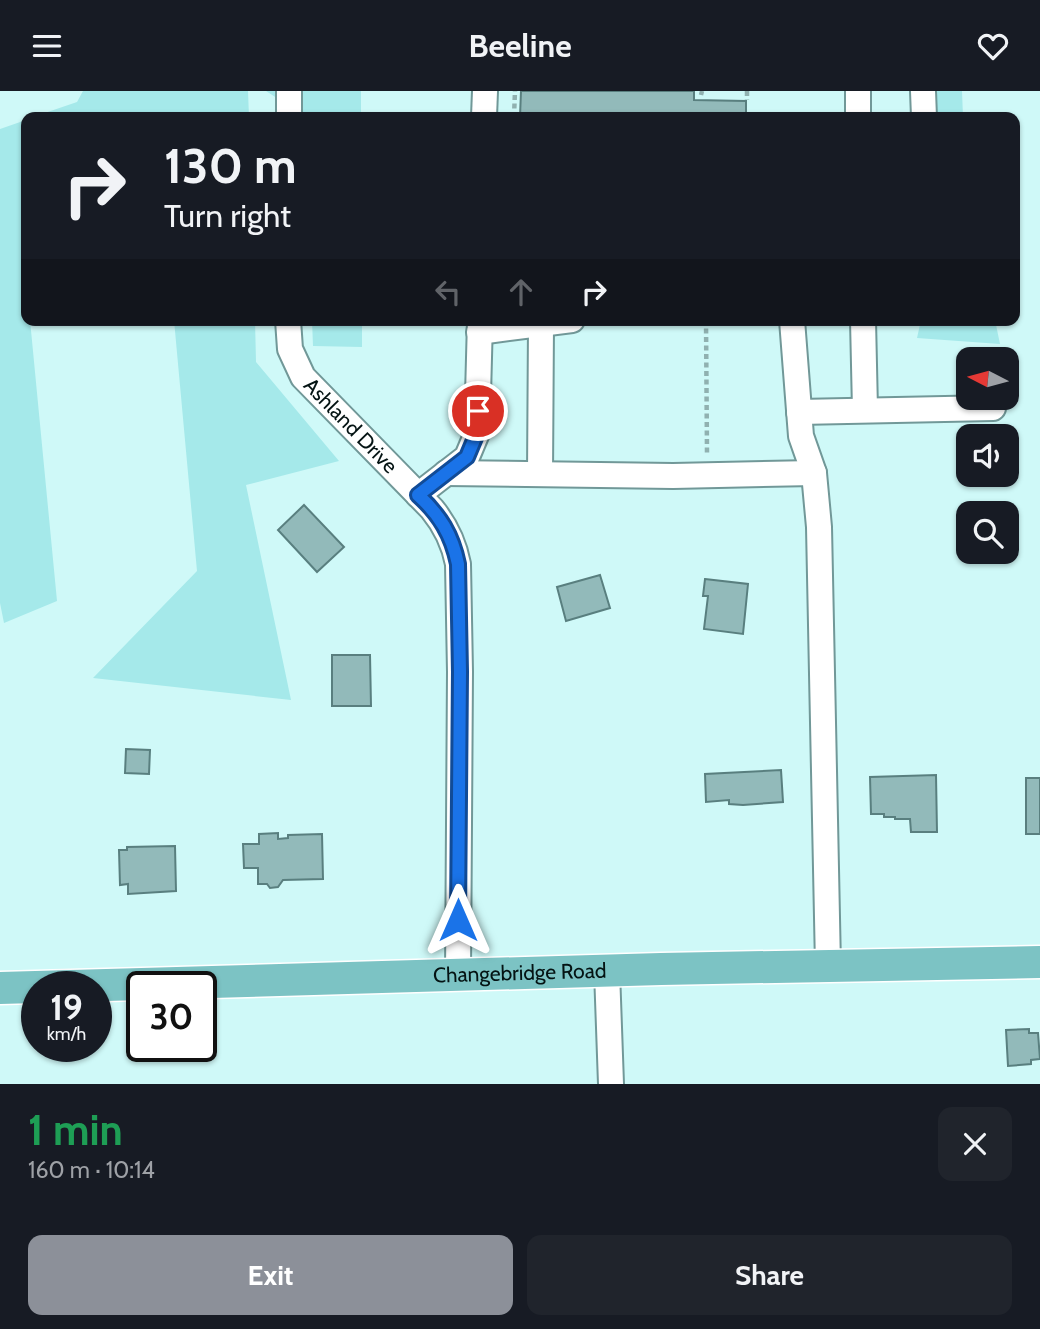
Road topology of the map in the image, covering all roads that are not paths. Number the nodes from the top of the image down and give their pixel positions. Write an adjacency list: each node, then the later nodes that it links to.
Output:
1 (289, 91): 5 (street)
2 (485, 91): 6 (street)
3 (858, 91): 7 (street)
4 (923, 91): 8 (street)
5 (289, 112)
6 (484, 112)
7 (858, 112)
8 (924, 112)
9 (288, 326): 20 (street, Ashland Drive)
10 (480, 326): 17 (street)
11 (541, 326): 19 (street)
12 (792, 326): 16 (street)
13 (863, 326): 15 (street)
14 (956, 409): 15 (street)
15 (865, 410): 16 (street)
16 (799, 412): 18 (street)
17 (446, 473): 19 (street); 20 (street)
18 (814, 473): 19 (street); 22 (street)
19 (540, 474)
20 (418, 495): 24 (street, Ashland Drive)
21 (1040, 962): 22 (main road, Changebridge Road)
22 (828, 966): 23 (main road, Changebridge Road)
23 (607, 971): 24 (main road, Changebridge Road); 26 (street)
24 (458, 976): 25 (main road, Changebridge Road)
25 (0, 988)
26 (611, 1084)

